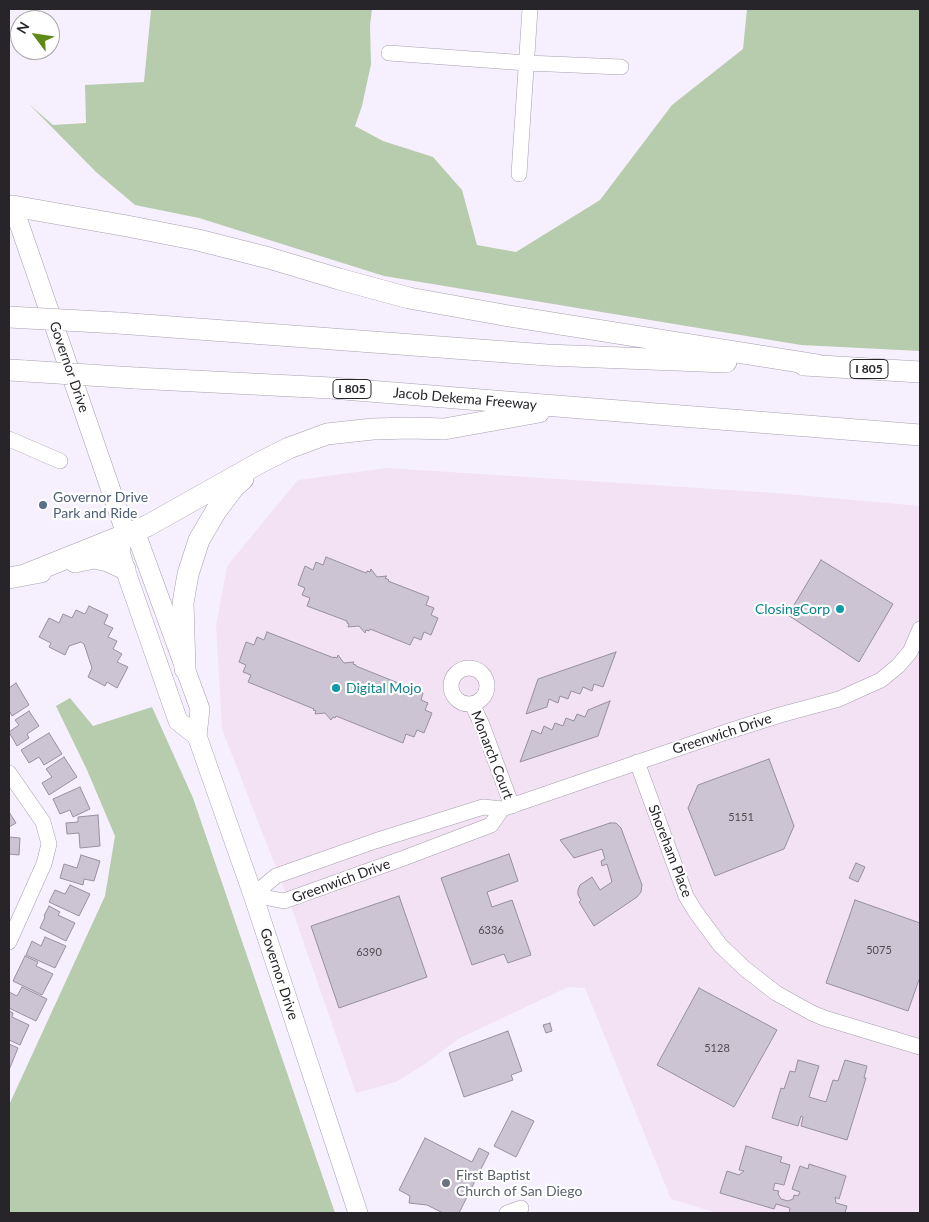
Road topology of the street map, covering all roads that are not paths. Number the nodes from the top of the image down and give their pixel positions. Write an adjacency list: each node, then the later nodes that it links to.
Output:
1 (530, 9): 3 (street)
2 (389, 53): 3 (street)
3 (526, 63): 4 (street); 5 (street)
4 (621, 67)
5 (520, 174)
6 (10, 205): 8 (highway); 16 (main road, Governor Drive)
7 (9, 317): 8 (highway, I 805, bridge)
8 (818, 365): 10 (highway, I 805)
9 (17, 371): 11 (highway, Jacob Dekema Freeway / I 805, bridge)
10 (920, 372)
11 (569, 407): 12 (highway, Jacob Dekema Freeway / I 805); 15 (highway)
12 (920, 435)
13 (9, 440): 14 (street)
14 (60, 461)
15 (261, 462): 16 (highway); 20 (highway)
16 (126, 534): 17 (main road, Governor Drive); 18 (highway); 20 (main road, Governor Drive)
17 (125, 569): 18 (highway); 22 (main road, Governor Drive)
18 (18, 576)
19 (920, 629): 23 (street, Greenwich Drive)
20 (185, 669): 22 (main road, Governor Drive)
21 (472, 704): 25 (street, Monarch Court)
22 (197, 736): 26 (main road, Governor Drive)
23 (637, 762): 25 (street, Greenwich Drive); 28 (street, Shoreham Place)
24 (9, 773): 27 (street)
25 (507, 808): 26 (street, Greenwich Drive); 26 (street, Greenwich Drive)
26 (253, 894): 29 (main road, Governor Drive)
27 (9, 942)
28 (920, 1047)
29 (358, 1213)

